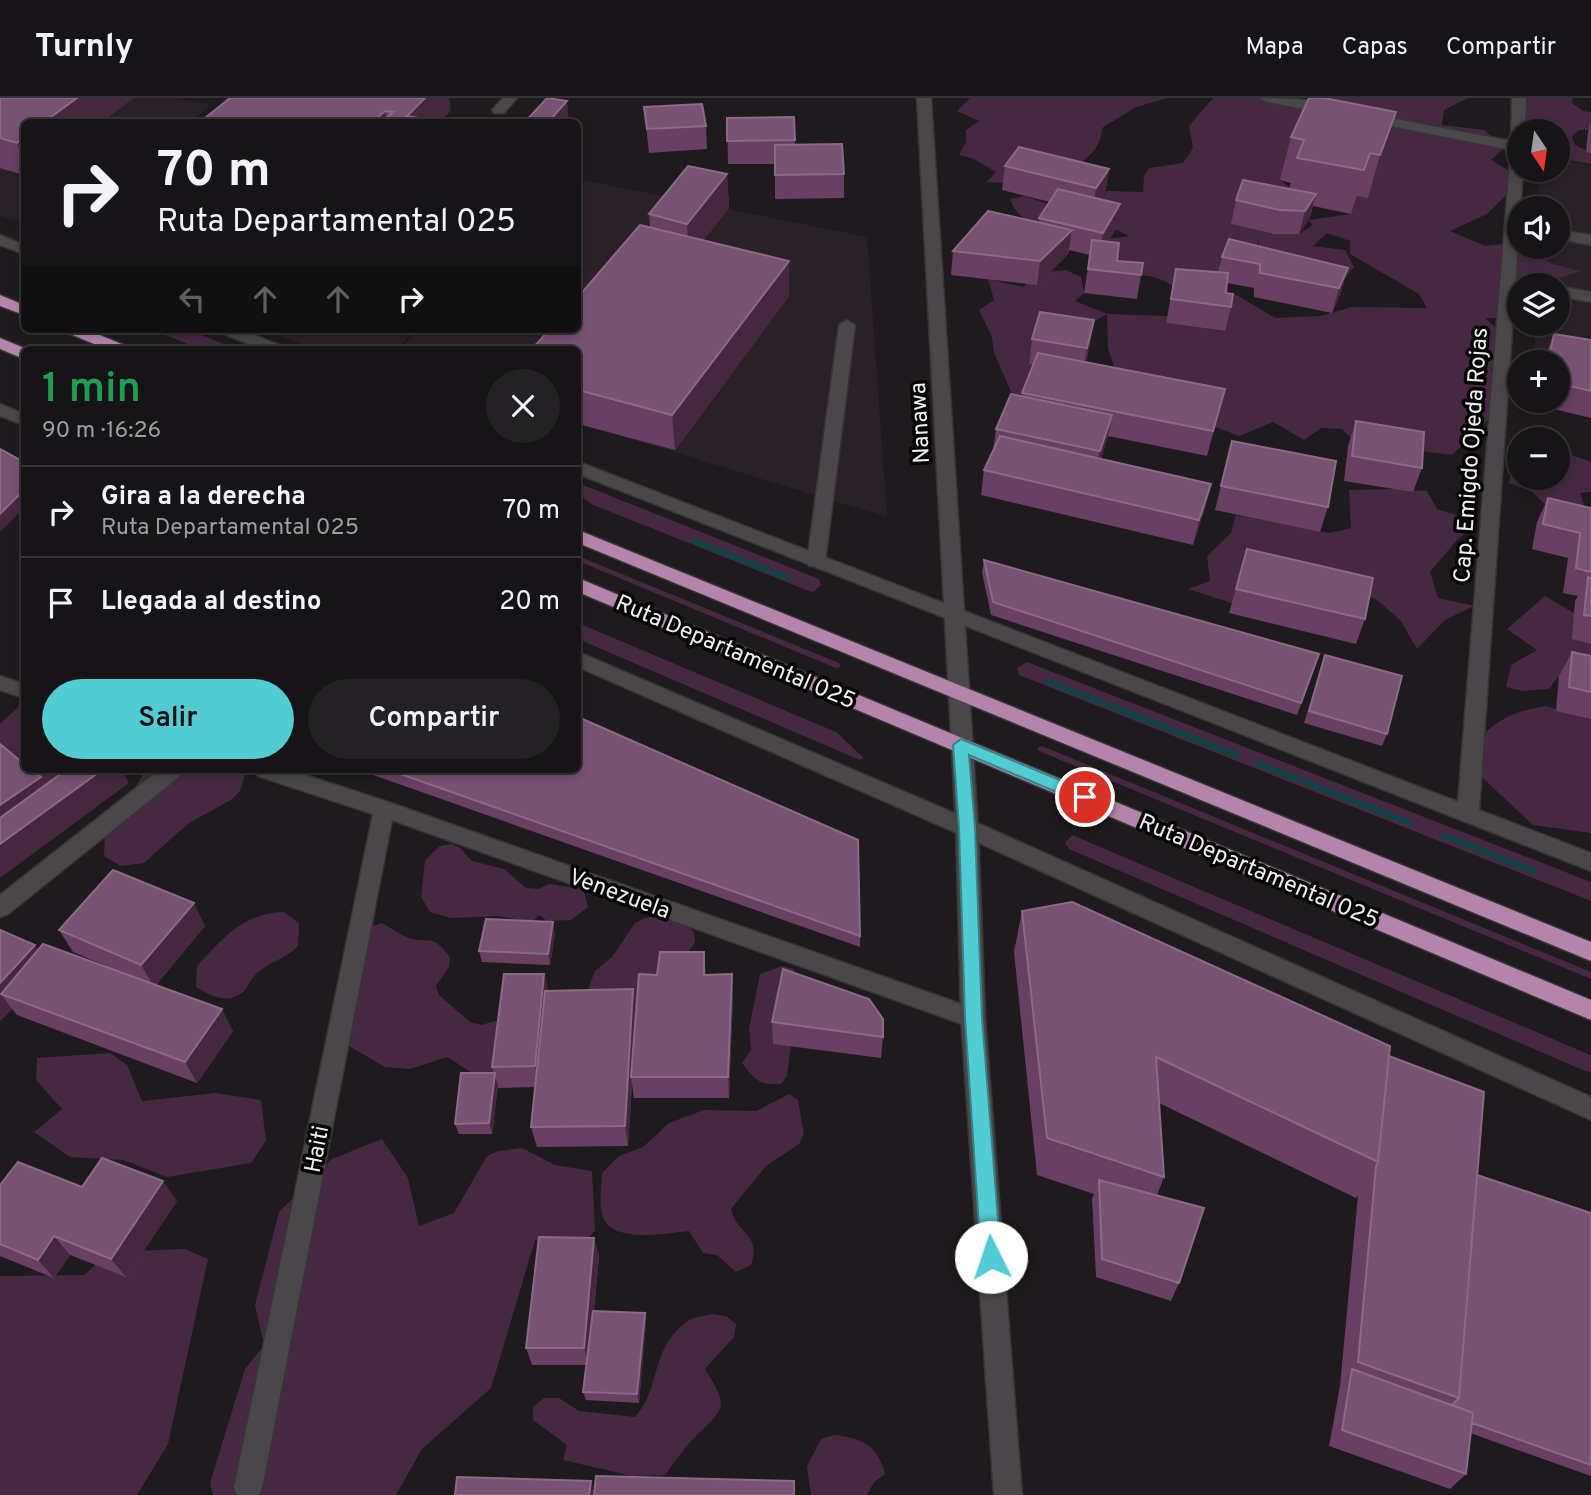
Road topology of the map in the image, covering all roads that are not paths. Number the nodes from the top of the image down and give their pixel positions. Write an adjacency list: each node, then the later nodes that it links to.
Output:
1 (510, 98): 5 (street)
2 (924, 98): 30 (street, Nanawa)
3 (1267, 98): 7 (street)
4 (1519, 98): 6 (street, Cap. Emigdo Ojeda Rojas)
5 (499, 110)
6 (1519, 119)
7 (1507, 145)
8 (1570, 237): 10 (street)
9 (0, 240): 11 (street)
10 (1591, 240)
11 (21, 249)
12 (1570, 293): 13 (street)
13 (1591, 297)
14 (0, 300): 15 (highway)
15 (21, 309)
16 (846, 325): 28 (street)
17 (81, 333): 21 (highway)
18 (235, 333): 22 (street)
19 (1510, 336): 39 (street, Cap. Emigdo Ojeda Rojas)
20 (0, 343): 23 (highway)
21 (113, 346)
22 (268, 346)
23 (21, 353)
24 (0, 409): 25 (street)
25 (21, 419)
26 (581, 469): 28 (street)
27 (581, 537): 34 (highway, Ruta Departamental 025)
28 (816, 562): 30 (street)
29 (581, 586): 35 (highway, Ruta Departamental 025)
30 (955, 616): 34 (street, Nanawa); 39 (street)
31 (581, 660): 40 (street)
32 (0, 683): 33 (street)
33 (21, 690)
34 (958, 691): 35 (street, Nanawa); 43 (highway, Ruta Departamental 025)
35 (961, 745): 40 (street, Nanawa); 44 (highway, Ruta Departamental 025)
36 (169, 773): 42 (street)
37 (274, 773): 38 (street, Venezuela)
38 (384, 809): 45 (street, Venezuela); 47 (street, Haiti)
39 (1468, 815): 41 (street)
40 (967, 828): 45 (street, Nanawa); 46 (street)
41 (1591, 862)
42 (0, 908)
43 (1591, 952)
44 (1591, 1010)
45 (974, 1018): 48 (street, Nanawa)
46 (1591, 1109)
47 (248, 1488)
48 (1008, 1495)

